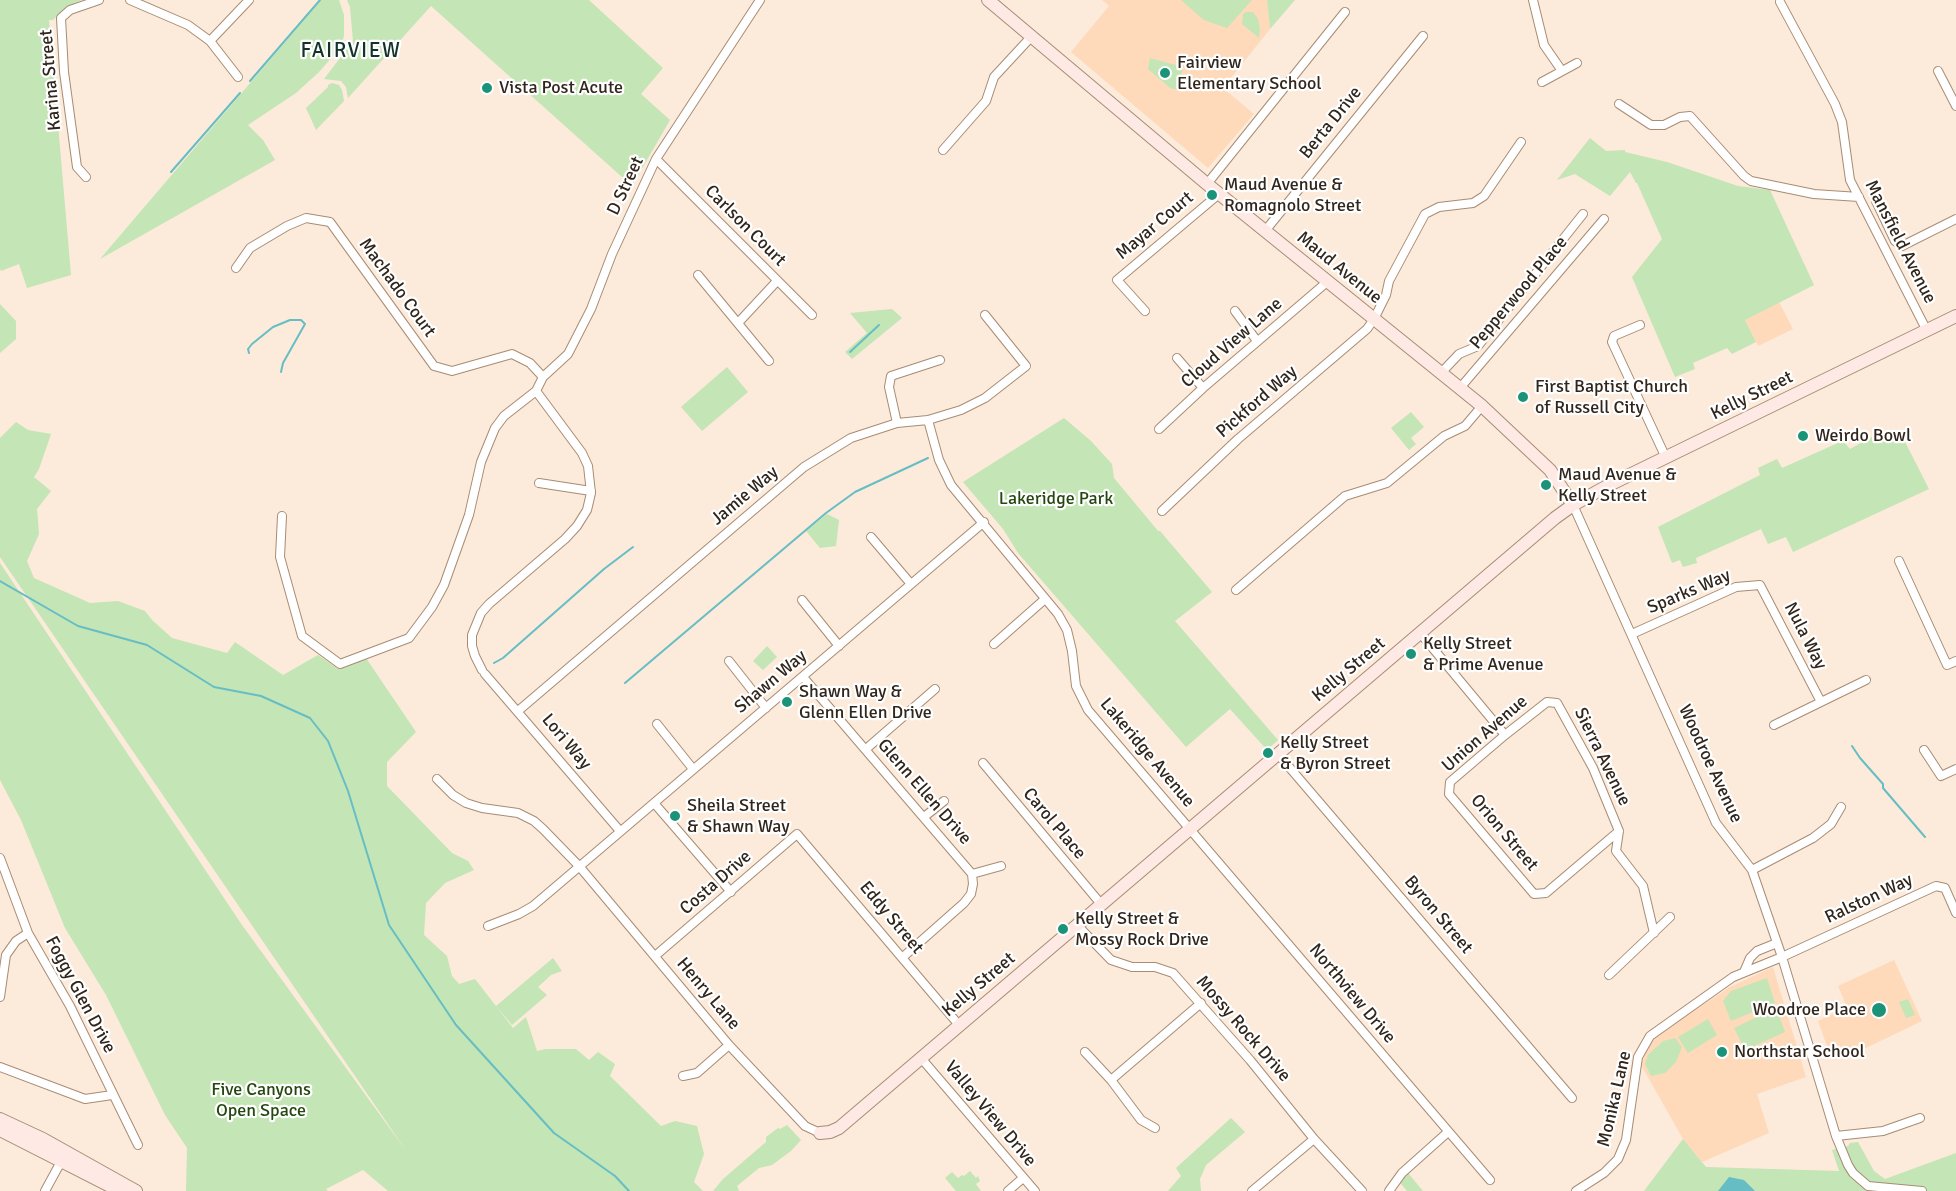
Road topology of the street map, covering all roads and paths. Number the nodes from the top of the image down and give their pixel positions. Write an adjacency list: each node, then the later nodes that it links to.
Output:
1 (99, 0): 22 (street, Karina Street)
2 (130, 0): 11 (street)
3 (249, 0): 11 (street)
4 (760, 0): 21 (street, D Street)
5 (988, 0): 10 (street, Maud Avenue)
6 (1533, 0): 13 (street)
7 (1780, 2): 25 (street, Mansfield Avenue)
8 (1346, 12): 23 (street)
9 (1423, 36): 30 (street, Berta Drive)
10 (1031, 37): 20 (street); 23 (street, Maud Avenue)
11 (210, 41): 15 (street)
12 (1577, 63): 13 (street)
13 (1562, 71): 16 (street)
14 (1938, 71): 18 (street)
15 (238, 77)
16 (1542, 82)
17 (1619, 104): 25 (street)
18 (1956, 106)
19 (1521, 142): 40 (street, Pickford Way)
20 (943, 150)
21 (656, 159): 33 (street, Carlson Court); 49 (street, D Street)
22 (86, 177)
23 (1208, 184): 24 (street, Maud Avenue)
24 (1219, 194): 30 (street, Maud Avenue); 35 (street, Mayar Court)
25 (1859, 197): 43 (street, Mansfield Avenue)
26 (1876, 201): 29 (street)
27 (1583, 214): 48 (street)
28 (1604, 219): 51 (street, Pepperwood Place)
29 (1956, 219)
30 (1265, 231): 34 (street, Maud Avenue)
31 (236, 268): 49 (street, Machado Court)
32 (698, 275): 41 (street)
33 (777, 281): 37 (street, Carlson Court); 41 (street)
34 (1328, 282): 40 (street, Maud Avenue); 44 (street, Cloud View Lane)
35 (1145, 310)
36 (1235, 312): 44 (street)
37 (812, 315)
38 (985, 315): 54 (street, Jamie Way)
39 (1956, 316): 43 (street, Kelly Street)
40 (1374, 319): 48 (street, Maud Avenue); 61 (street, Pickford Way)
41 (738, 323): 47 (street)
42 (1640, 325): 57 (street)
43 (1927, 331): 57 (street, Kelly Street)
44 (1257, 341): 50 (street, Cloud View Lane)
45 (1177, 358): 50 (street)
46 (940, 360): 55 (street)
47 (769, 361)
48 (1441, 373): 51 (street, Maud Avenue)
49 (543, 377): 52 (street, D Street)
50 (1203, 388): 56 (street, Cloud View Lane)
51 (1460, 388): 53 (street, Maud Avenue)
52 (536, 391): 59 (street); 62 (street)
53 (1482, 406): 60 (street, Maud Avenue); 68 (street)
54 (928, 420): 55 (street, Jamie Way); 63 (street, Lakeridge Avenue)
55 (897, 423): 83 (street, Jamie Way)
56 (1159, 429)
57 (1666, 458): 60 (street, Kelly Street)
58 (539, 483): 59 (street)
59 (591, 491): 83 (street, Lori Way)
60 (1573, 505): 71 (street, Kelly Street); 72 (street, Woodroe Avenue)
61 (1162, 511)
62 (282, 516)
63 (984, 522): 66 (street, Shawn Way); 69 (street, Lakeridge Avenue)
64 (871, 537): 66 (street)
65 (1899, 561): 75 (street)
66 (911, 584): 74 (street, Shawn Way)
67 (1760, 585): 72 (street, Sparks Way); 81 (street, Nula Way)
68 (1236, 590)
69 (1045, 599): 73 (street); 99 (street, Lakeridge Avenue)
70 (802, 600): 74 (street)
71 (1421, 634): 86 (street); 89 (street, Kelly Street)
72 (1632, 634): 106 (street, Woodroe Avenue)
73 (993, 644)
74 (839, 646): 77 (street, Shawn Way)
75 (1956, 661)
76 (729, 662): 82 (street)
77 (803, 677): 82 (street, Shawn Way); 87 (street, Glenn Ellen Drive)
78 (1866, 680): 81 (street)
79 (935, 689): 87 (street)
80 (1547, 702): 86 (street, Union Avenue); 101 (street, Sierra Avenue)
81 (1821, 702): 85 (street)
82 (766, 708): 91 (street, Shawn Way)
83 (518, 711): 100 (street, Lori Way)
84 (657, 724): 91 (street)
85 (1774, 725)
86 (1505, 735): 94 (street, Union Avenue)
87 (866, 749): 98 (street, Glenn Ellen Drive)
88 (1924, 750): 92 (street)
89 (1278, 754): 99 (street, Kelly Street); 132 (street, Byron Street)
90 (983, 763): 109 (street, Carol Place)
91 (693, 769): 96 (street, Shawn Way)
92 (1956, 769)
93 (437, 779): 104 (street, Henry Lane)
94 (1449, 794): 101 (street, Orion Street)
95 (944, 801): 98 (street)
96 (654, 803): 100 (street, Shawn Way); 108 (street)
97 (1841, 807): 106 (street)
98 (924, 817): 107 (street, Glenn Ellen Drive)
99 (1190, 830): 109 (street, Kelly Street); 137 (street, Northview Drive)
100 (620, 831): 104 (street, Shawn Way)
101 (1619, 831): 115 (street, Sierra Avenue)
102 (797, 834): 108 (street, Costa Drive); 118 (street, Eddy Street)
103 (0, 858): 114 (street, Foggy Glen Drive)
104 (579, 866): 113 (street, Shawn Way); 117 (street, Henry Lane)
105 (1001, 866): 107 (street)
106 (1752, 870): 116 (street, Woodroe Avenue)
107 (972, 874): 118 (street)
108 (731, 892): 117 (street, Costa Drive)
109 (1101, 904): 112 (street, Kelly Street)
110 (1956, 913): 119 (street, Ralston Way)
111 (1671, 917): 115 (street)
112 (1077, 925): 123 (street, Mossy Rock Drive); 124 (street, Kelly Street)
113 (488, 926)
114 (28, 933): 122 (street); 131 (street, Foggy Glen Drive)
115 (1653, 933): 121 (street)
116 (1777, 943): 119 (street, Woodroe Avenue); 120 (street, Monika Lane)
117 (655, 956): 125 (street, Henry Lane)
118 (903, 957): 124 (street, Eddy Street)
119 (1782, 957): 120 (street, Monika Lane); 139 (street, Woodroe Avenue)
120 (1744, 972): 153 (street, Monika Lane)
121 (1609, 975)
122 (0, 997)
123 (1201, 1003): 130 (street); 140 (street, Mossy Rock Drive)
124 (959, 1025): 127 (street, Kelly Street)
125 (729, 1045): 129 (street); 138 (street, Henry Lane)
126 (1084, 1052): 130 (street)
127 (921, 1058): 138 (street, Kelly Street); 143 (street, Valley View Drive)
128 (0, 1067): 131 (street)
129 (683, 1076)
130 (1111, 1080): 135 (street)
131 (112, 1095): 141 (street, Foggy Glen Drive)
132 (1572, 1098)
133 (1920, 1118): 139 (street)
134 (0, 1119): 142 (street)
135 (1155, 1128)
136 (0, 1130): 142 (street)
137 (1448, 1132): 144 (street, Northview Drive); 152 (street)
138 (820, 1133)
139 (1836, 1136): 154 (street, Woodroe Avenue)
140 (1314, 1139): 150 (street); 151 (street, Mossy Rock Drive)
141 (138, 1145)
142 (64, 1157): 145 (street); 146 (street); 147 (street)
143 (1023, 1178): 148 (street); 149 (street, Valley View Drive)
144 (1490, 1180)
145 (45, 1191)
146 (120, 1191)
147 (136, 1191)
148 (1008, 1191)
149 (1035, 1191)
150 (1252, 1191)
151 (1362, 1191)
152 (1389, 1191)
153 (1576, 1191)
154 (1922, 1191)

